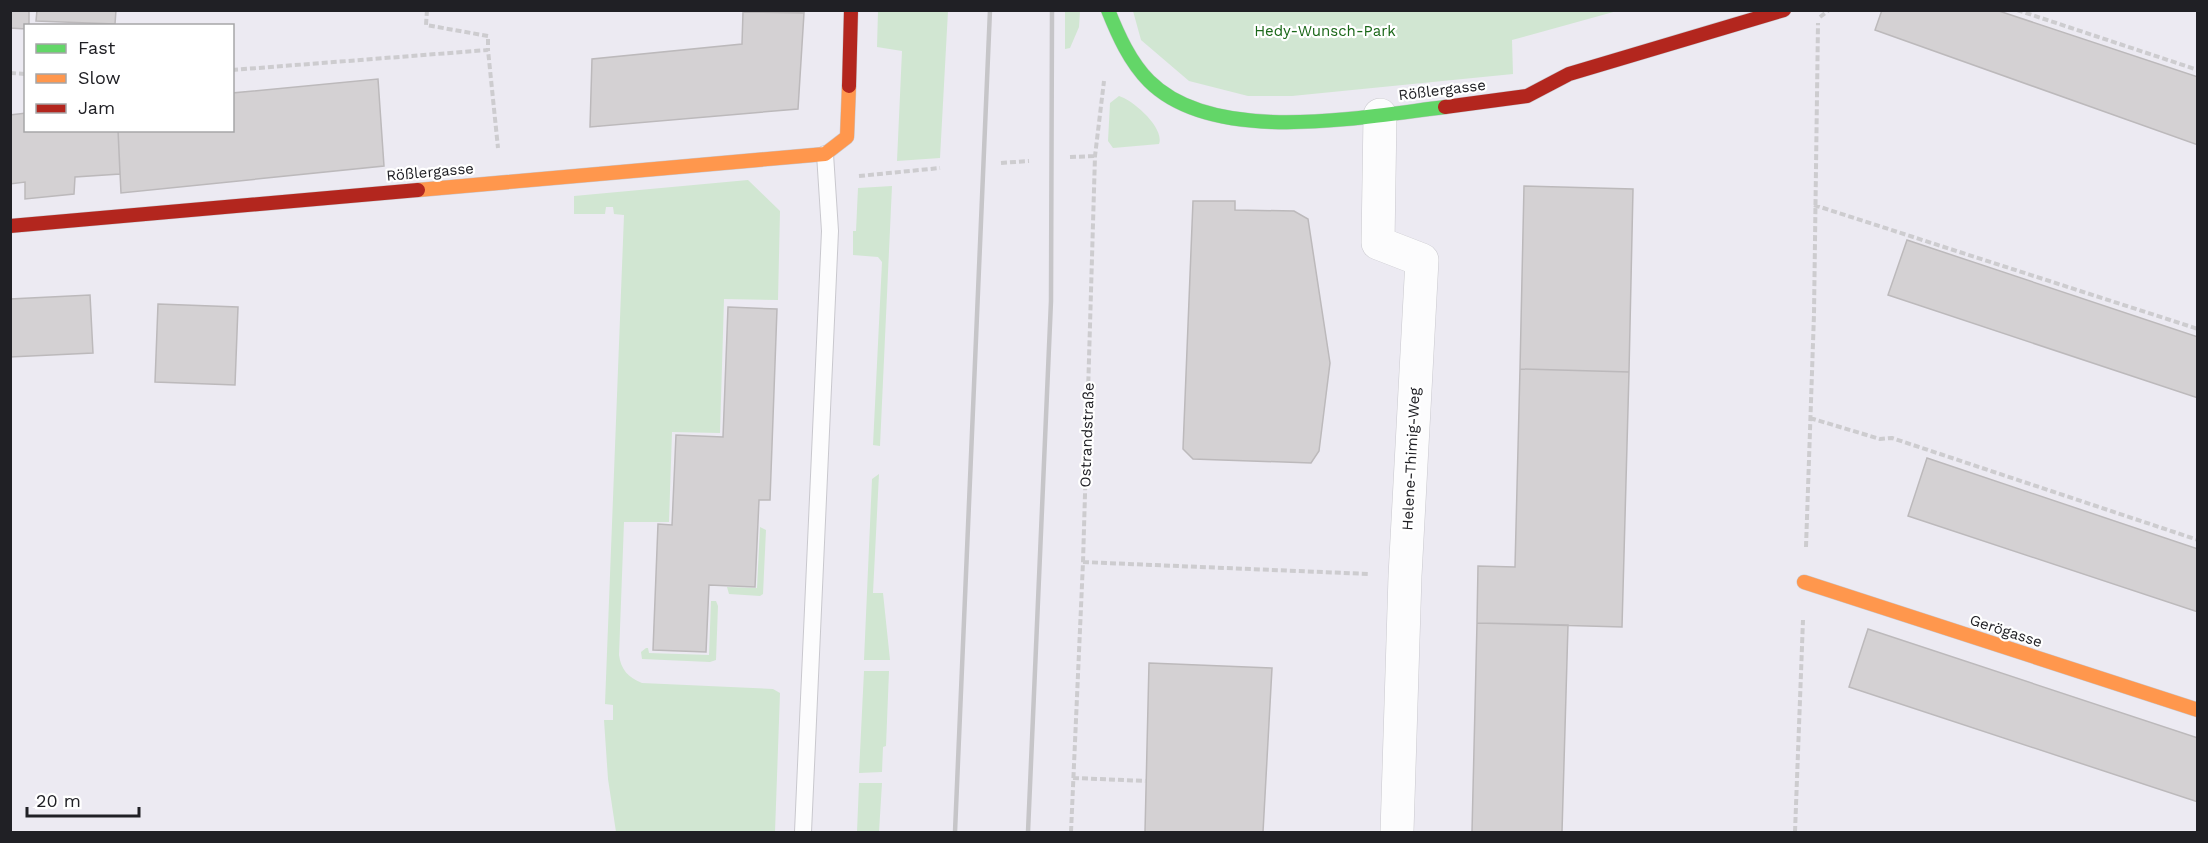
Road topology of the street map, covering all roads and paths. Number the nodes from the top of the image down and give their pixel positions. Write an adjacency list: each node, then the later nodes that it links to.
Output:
1 (427, 10): 10 (path)
2 (851, 10): 14 (street)
3 (1108, 10): 9 (street, Rößlergasse)
4 (1784, 10): 13 (street, Rößlergasse)
5 (1818, 10): 8 (path)
6 (1829, 10): 8 (path)
7 (2017, 10): 12 (path)
8 (1818, 18): 22 (path)
9 (1121, 42): 13 (street, Rößlergasse); 16 (path, Ostrandstraße)
10 (488, 50): 11 (path); 21 (path)
11 (234, 70)
12 (2198, 70)
13 (1380, 115): 28 (street, Helene-Thimig-Weg)
14 (847, 137): 15 (street); 20 (path)
15 (825, 154): 21 (street, Rößlergasse); 33 (lane)
16 (1095, 156): 17 (path); 27 (path, Ostrandstraße)
17 (1071, 157)
18 (1029, 161): 19 (path)
19 (1001, 163)
20 (940, 168)
21 (501, 182): 23 (street, Rößlergasse)
22 (1814, 205): 24 (path); 25 (path)
23 (10, 226)
24 (2198, 329)
25 (1810, 417): 26 (path); 29 (path)
26 (2198, 540)
27 (1083, 562): 28 (path); 31 (path, Ostrandstraße)
28 (1405, 576): 35 (street, Helene-Thimig-Weg)
29 (1804, 582): 30 (street, Gerögasse); 36 (path)
30 (2198, 710)
31 (1073, 778): 32 (path); 34 (path, Ostrandstraße)
32 (1146, 781)
33 (803, 832)
34 (1071, 832)
35 (1396, 832)
36 (1795, 832)

